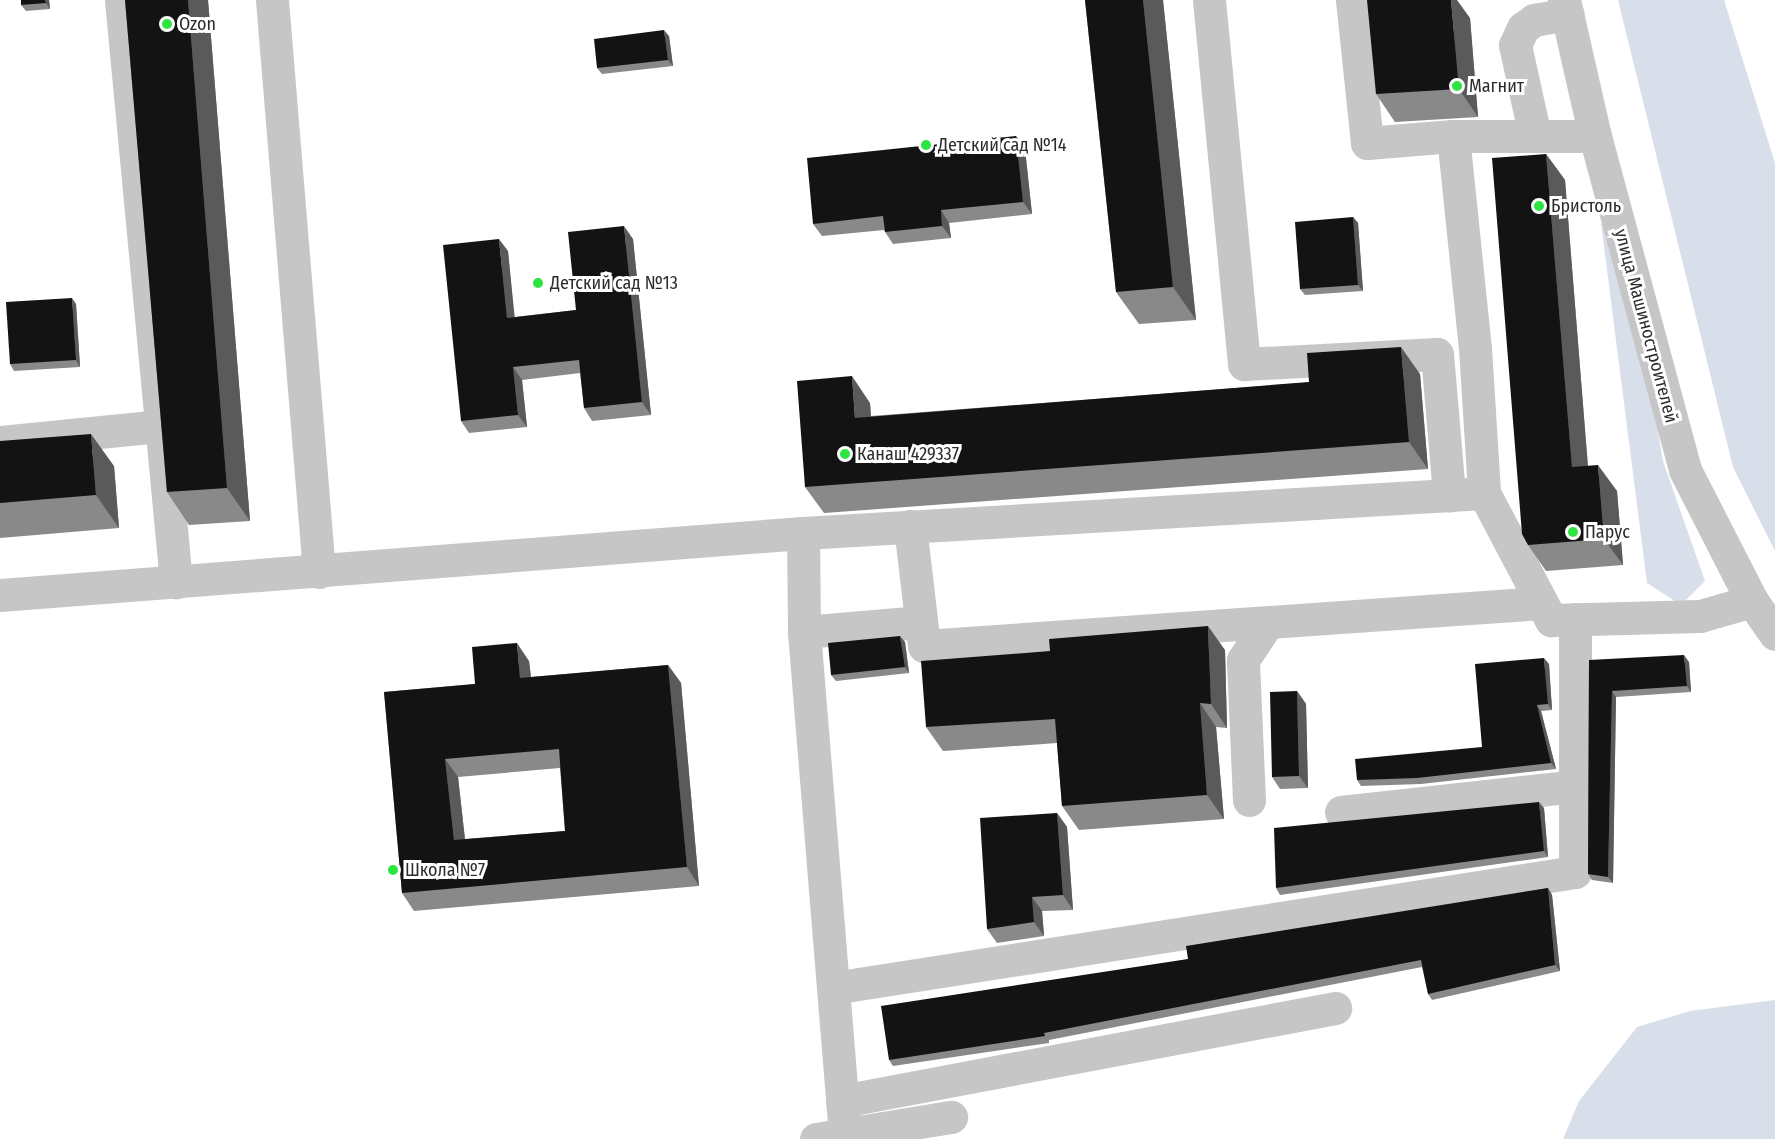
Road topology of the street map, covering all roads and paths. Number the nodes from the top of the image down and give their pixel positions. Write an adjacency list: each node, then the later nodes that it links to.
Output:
1 (121, 0): 9 (street)
2 (272, 0): 15 (street)
3 (1209, 0): 12 (street)
4 (1352, 0): 6 (street)
5 (1565, 7): 7 (street); 8 (street, улица Машиностроителей)
6 (1453, 136): 7 (street); 11 (street)
7 (1535, 136): 8 (street)
8 (1595, 136): 18 (street, улица Машиностроителей)
9 (161, 426): 10 (street); 16 (street)
10 (0, 442)
11 (1484, 493): 12 (street); 19 (street)
12 (1449, 495): 13 (street)
13 (910, 526): 14 (street); 21 (street)
14 (803, 533): 15 (street); 23 (street)
15 (319, 572): 16 (street)
16 (176, 582): 17 (street)
17 (0, 595)
18 (1752, 601): 20 (street); 24 (street, улица Машиностроителей)
19 (1542, 603): 20 (street); 22 (street)
20 (1575, 619): 25 (street)
21 (921, 622): 22 (street); 23 (street)
22 (1268, 622): 26 (street)
23 (804, 632): 28 (street)
24 (1775, 634)
25 (1575, 786): 27 (street); 28 (street)
26 (1249, 800)
27 (1341, 812)
28 (833, 988): 30 (street)
29 (1335, 1008): 30 (street)
30 (842, 1101): 32 (street)
31 (951, 1117): 32 (street)
32 (828, 1138)

